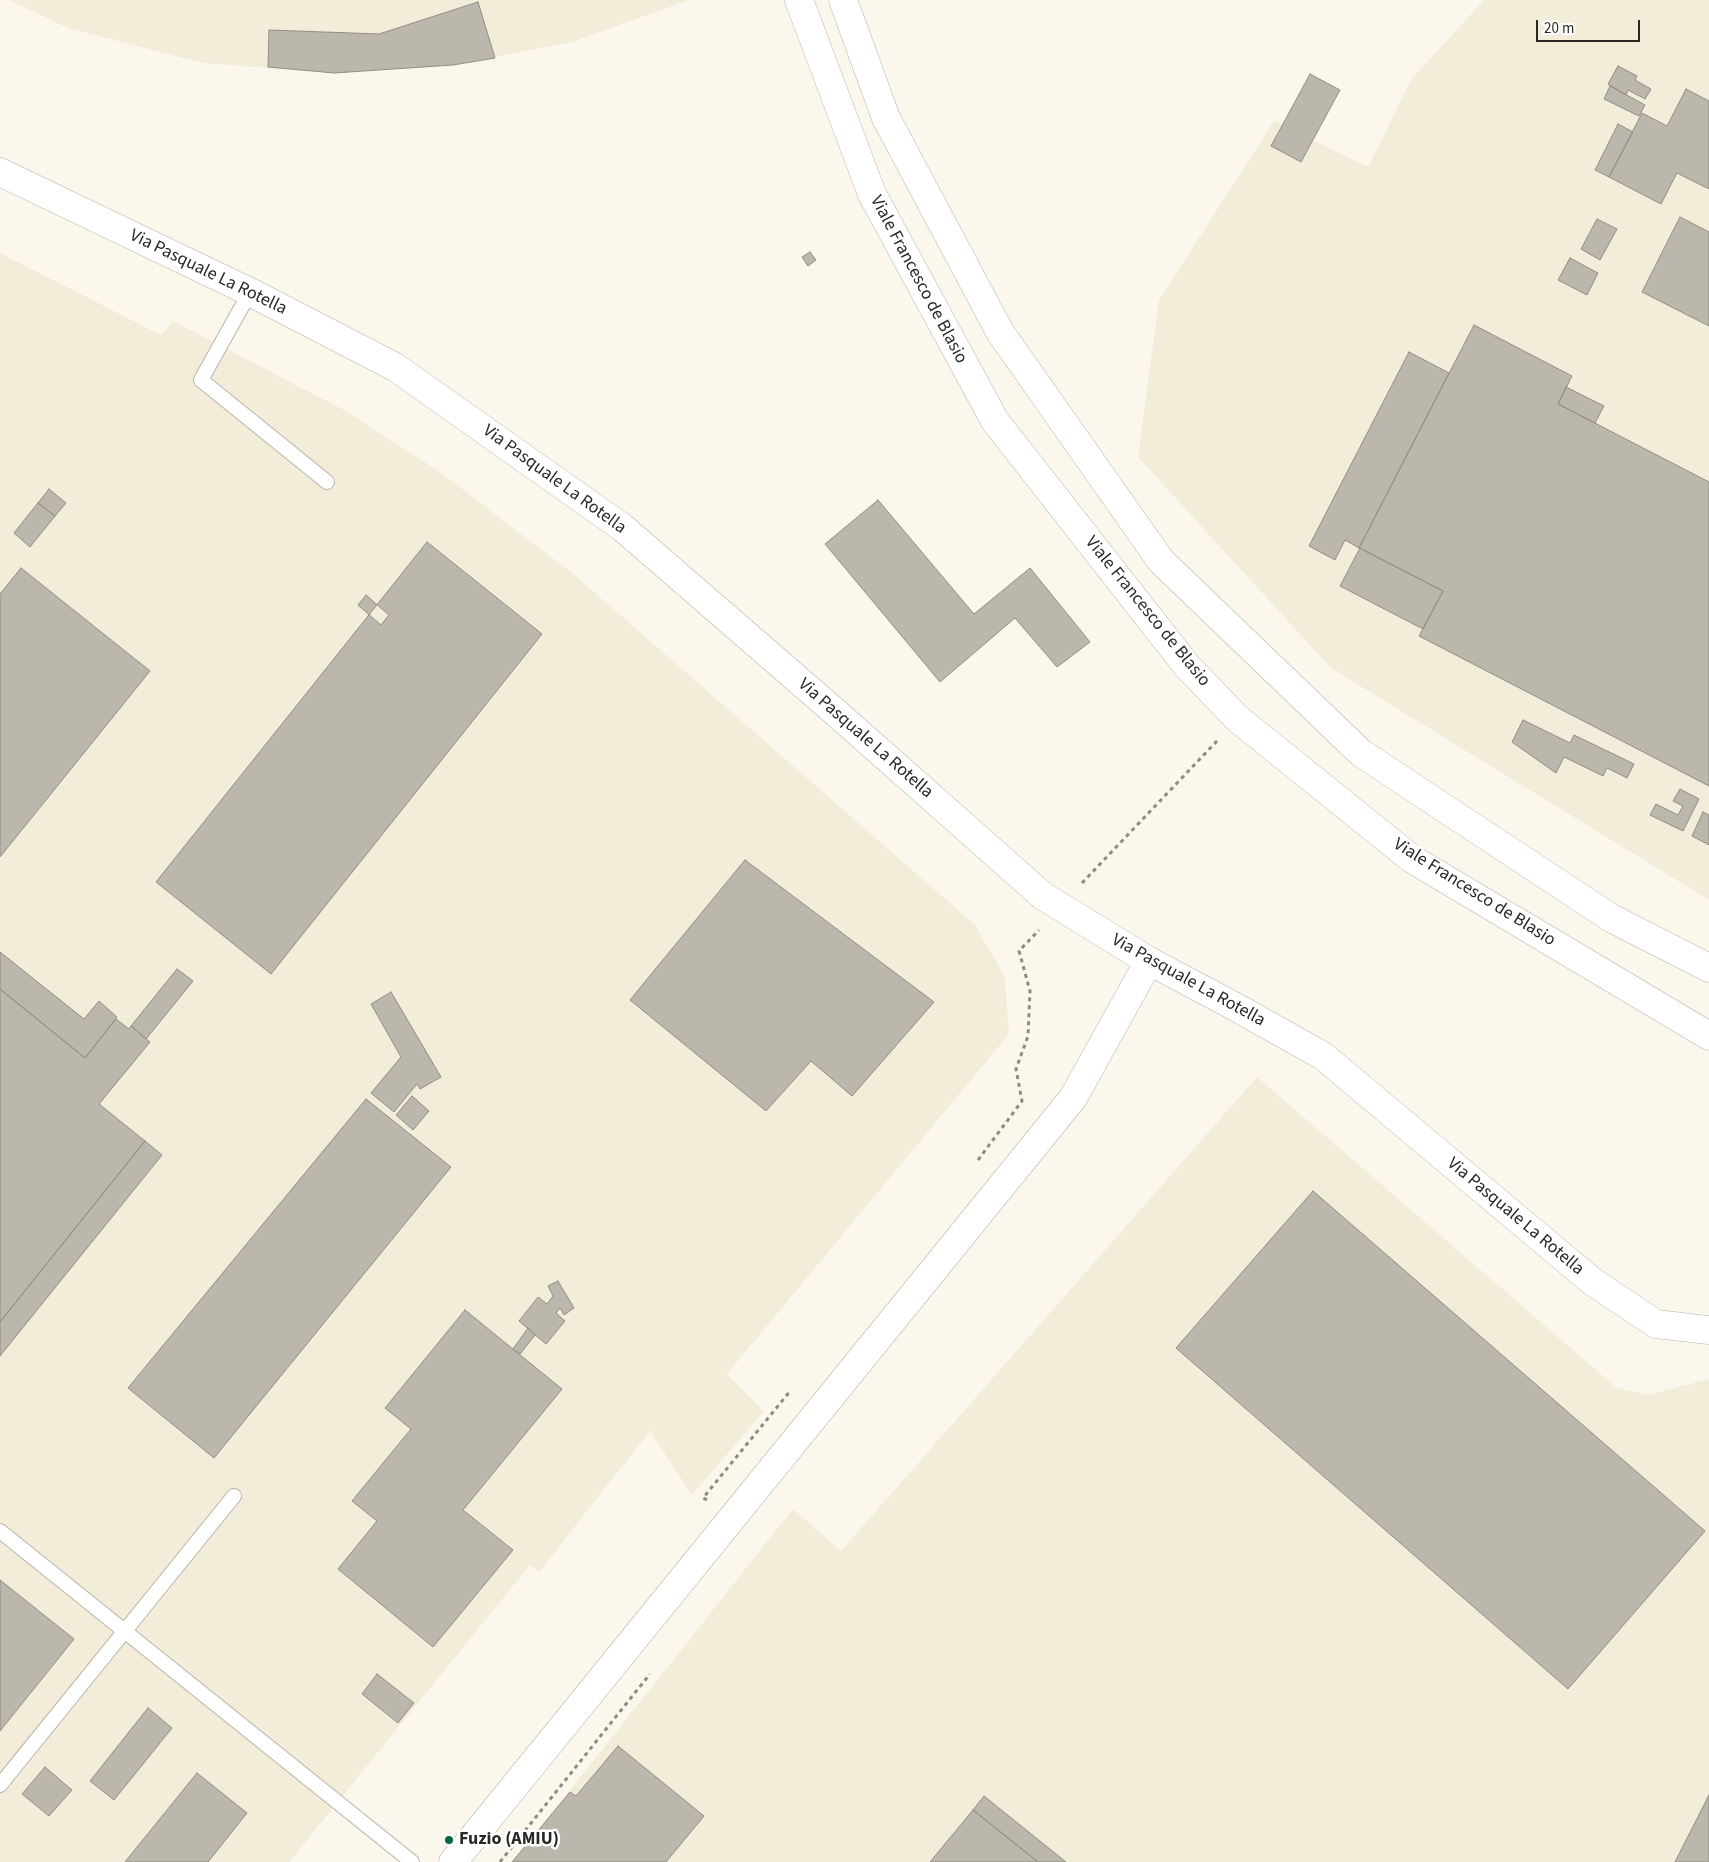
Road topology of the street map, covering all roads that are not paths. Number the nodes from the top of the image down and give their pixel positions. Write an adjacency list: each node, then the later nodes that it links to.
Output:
1 (799, 0): 8 (street, Viale Francesco de Blasio)
2 (843, 0): 7 (street)
3 (0, 172): 4 (street, Via Pasquale La Rotella)
4 (250, 292): 5 (lane); 6 (street, Via Pasquale La Rotella)
5 (327, 482)
6 (1149, 961): 9 (street, Via Pasquale La Rotella); 15 (street)
7 (1709, 968)
8 (1709, 1036)
9 (1709, 1330)
10 (234, 1496): 12 (lane)
11 (0, 1531): 12 (lane)
12 (125, 1632): 13 (lane); 14 (lane)
13 (0, 1785)
14 (412, 1862)
15 (453, 1862)

